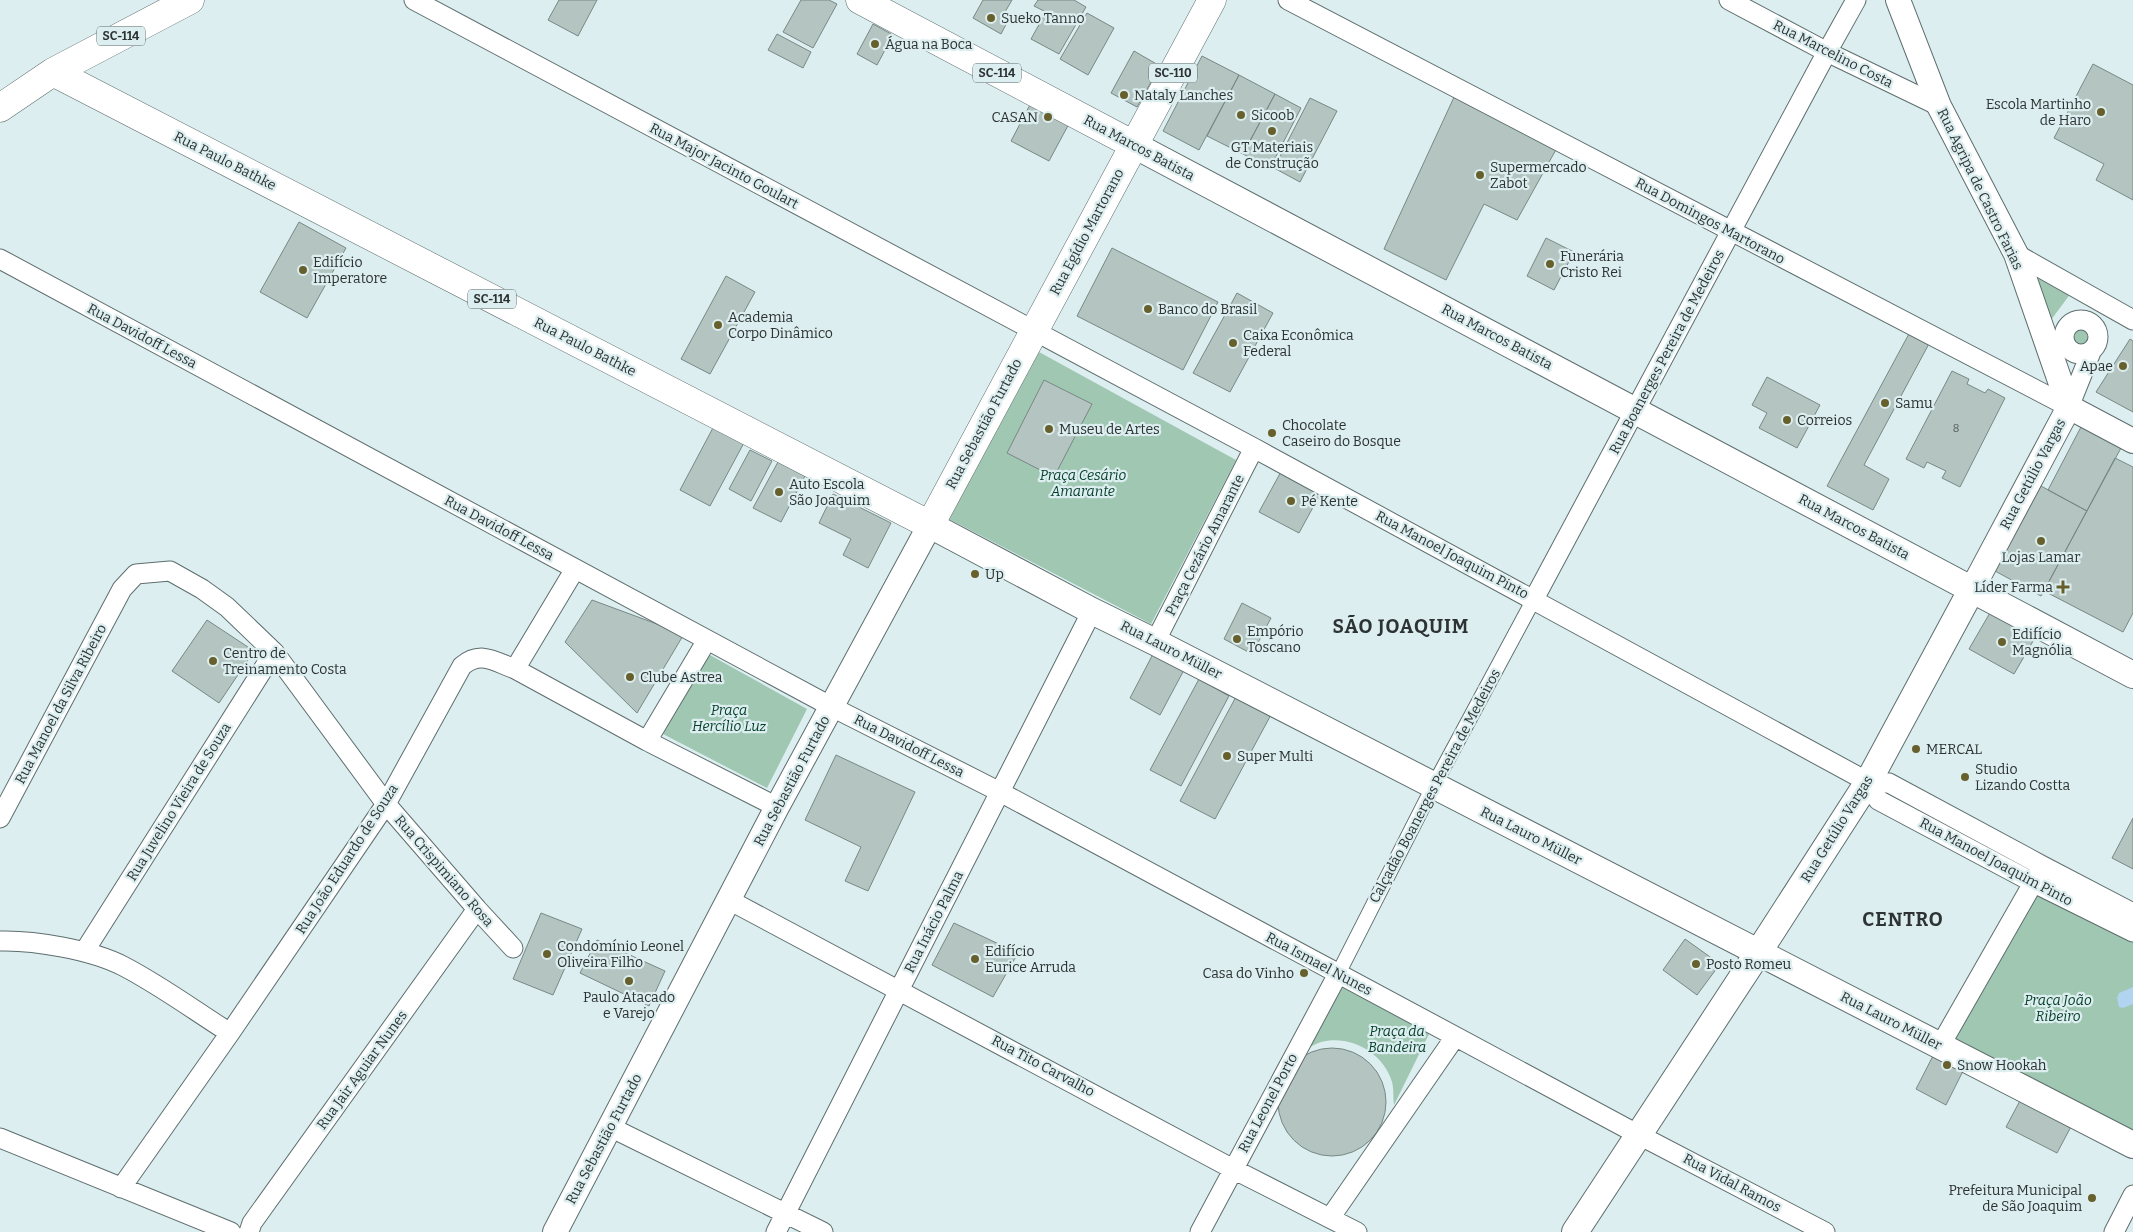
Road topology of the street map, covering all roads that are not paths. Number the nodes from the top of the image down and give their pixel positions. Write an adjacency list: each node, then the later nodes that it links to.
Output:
1 (190, 0): 10 (main road, SC-114)
2 (414, 0): 20 (street, Rua Major Jacinto Goulart)
3 (860, 0): 13 (main road, Rua Marcos Batista / SC-114)
4 (1212, 0): 13 (main road, Rua Egídio Martorano / SC-110)
5 (1288, 0): 14 (street, Rua Domingos Martorano)
6 (1729, 0): 9 (street, Rua Marcelino Costa)
7 (1856, 0): 9 (street, Rua Boanerges Pereira de Medeiros)
8 (1898, 0): 11 (street, Rua Agripa de Castro Farias)
9 (1827, 52): 11 (street, Rua Marcelino Costa); 14 (street, Rua Boanerges Pereira de Medeiros)
10 (53, 72): 12 (main road, SC-114); 28 (main road, Rua Paulo Bathke / SC-114)
11 (1939, 106): 15 (street, Rua Agripa de Castro Farias)
12 (0, 108)
13 (1134, 145): 20 (main road, Rua Egídio Martorano); 25 (main road, Rua Marcos Batista)
14 (1731, 232): 24 (street, Rua Domingos Martorano); 25 (street, Rua Boanerges Pereira de Medeiros)
15 (2016, 254): 17 (street); 23 (street, Rua Agripa de Castro Farias)
16 (0, 259): 29 (street, Rua Davidoff Lessa)
17 (2092, 297): 18 (street); 19 (street)
18 (2125, 316): 22 (street)
19 (2079, 320): 21 (street); 22 (street)
20 (1034, 332): 27 (street, Rua Manoel Joaquim Pinto); 28 (main road, Rua Sebastião Furtado)
21 (2064, 340): 22 (street); 23 (street)
22 (2095, 346): 24 (street)
23 (2054, 365): 24 (street, Rua Agripa de Castro Farias)
24 (2069, 407): 26 (street, Rua Domingos Martorano); 31 (street, Rua Getúlio Vargas)
25 (1636, 411): 31 (main road, Rua Marcos Batista); 32 (street, Rua Boanerges Pereira de Medeiros)
26 (2133, 441)
27 (1254, 448): 32 (street, Rua Manoel Joaquim Pinto); 35 (street, Praça Cezário Amarante)
28 (930, 525): 33 (main road, Rua Lauro Müller); 39 (street, Rua Sebastião Furtado)
29 (576, 569): 34 (street, Rua Davidoff Lessa); 37 (street)
30 (122, 589): 36 (street, Rua Crispimiano Rosa); 46 (street, Rua Manoel da Silva Ribeiro)
31 (1972, 589): 38 (main road, Rua Marcos Batista); 41 (main road, Rua Getúlio Vargas)
32 (1534, 599): 41 (street, Rua Manoel Joaquim Pinto); 42 (street, Calçadão Boanerges Pereira de Medeiros)
33 (1092, 611): 35 (main road, Rua Lauro Müller); 43 (street, Rua Inácio Palma)
34 (707, 640): 39 (street, Rua Davidoff Lessa); 40 (street)
35 (1155, 642): 42 (main road, Rua Lauro Müller)
36 (274, 652): 44 (street, Rua Crispimiano Rosa); 55 (street, Rua Juvelino Vieira de Souza)
37 (515, 669): 40 (street); 44 (street, Rua João Eduardo de Souza)
38 (2133, 675)
39 (832, 707): 43 (street, Rua Davidoff Lessa); 45 (street, Rua Sebastião Furtado)
40 (647, 741): 45 (street)
41 (1868, 782): 47 (street, Rua Manoel Joaquim Pinto); 48 (street, Rua Manoel Joaquim Pinto); 56 (main road, Rua Getúlio Vargas)
42 (1434, 786): 56 (main road, Rua Lauro Müller); 57 (street, Calçadão Boanerges Pereira de Medeiros)
43 (1000, 792): 57 (street, Rua Ismael Nunes); 58 (street, Rua Inácio Palma)
44 (386, 804): 50 (street, Rua Crispimiano Rosa); 59 (street, Rua João Eduardo de Souza)
45 (777, 807): 49 (street, Rua Sebastião Furtado)
46 (0, 818)
47 (2043, 866): 48 (street); 51 (street, Rua Manoel Joaquim Pinto)
48 (2034, 883): 52 (street, Rua Manoel Joaquim Pinto); 61 (street)
49 (729, 900): 58 (street, Rua Tito Carvalho); 62 (street, Rua Sebastião Furtado)
50 (476, 909): 54 (street, Rua Crispimiano Rosa); 72 (street, Rua Jair Aguiar Nunes)
51 (2133, 913)
52 (2133, 932)
53 (0, 941): 55 (street)
54 (513, 948)
55 (84, 952): 59 (street)
56 (1758, 953): 61 (main road, Rua Lauro Müller); 63 (main road, Rua Getúlio Vargas)
57 (1338, 974): 60 (street, Rua Ismael Nunes); 66 (street, Rua Leonel Porto)
58 (900, 990): 66 (street, Rua Tito Carvalho); 69 (street, Rua Inácio Palma)
59 (230, 1033): 67 (street, Rua João Eduardo de Souza)
60 (1455, 1037): 63 (street, Rua Ismael Nunes); 70 (street)
61 (1940, 1046): 65 (main road, Rua Lauro Müller)
62 (610, 1127): 69 (street); 73 (street, Rua Sebastião Furtado)
63 (1639, 1135): 78 (main road, Rua Getúlio Vargas); 79 (street, Rua Vidal Ramos)
64 (0, 1138): 67 (street)
65 (2133, 1145)
66 (1233, 1169): 70 (street, Rua Tito Carvalho); 76 (street, Rua Leonel Porto)
67 (121, 1188): 71 (street)
68 (2133, 1195): 80 (street)
69 (786, 1214): 74 (street, Rua Inácio Palma); 75 (street)
70 (1330, 1218): 77 (street, Rua Tito Carvalho)
71 (231, 1232)
72 (249, 1232)
73 (555, 1232)
74 (776, 1232)
75 (823, 1232)
76 (1200, 1232)
77 (1357, 1232)
78 (1575, 1232)
79 (1825, 1232)
80 (2114, 1232)

